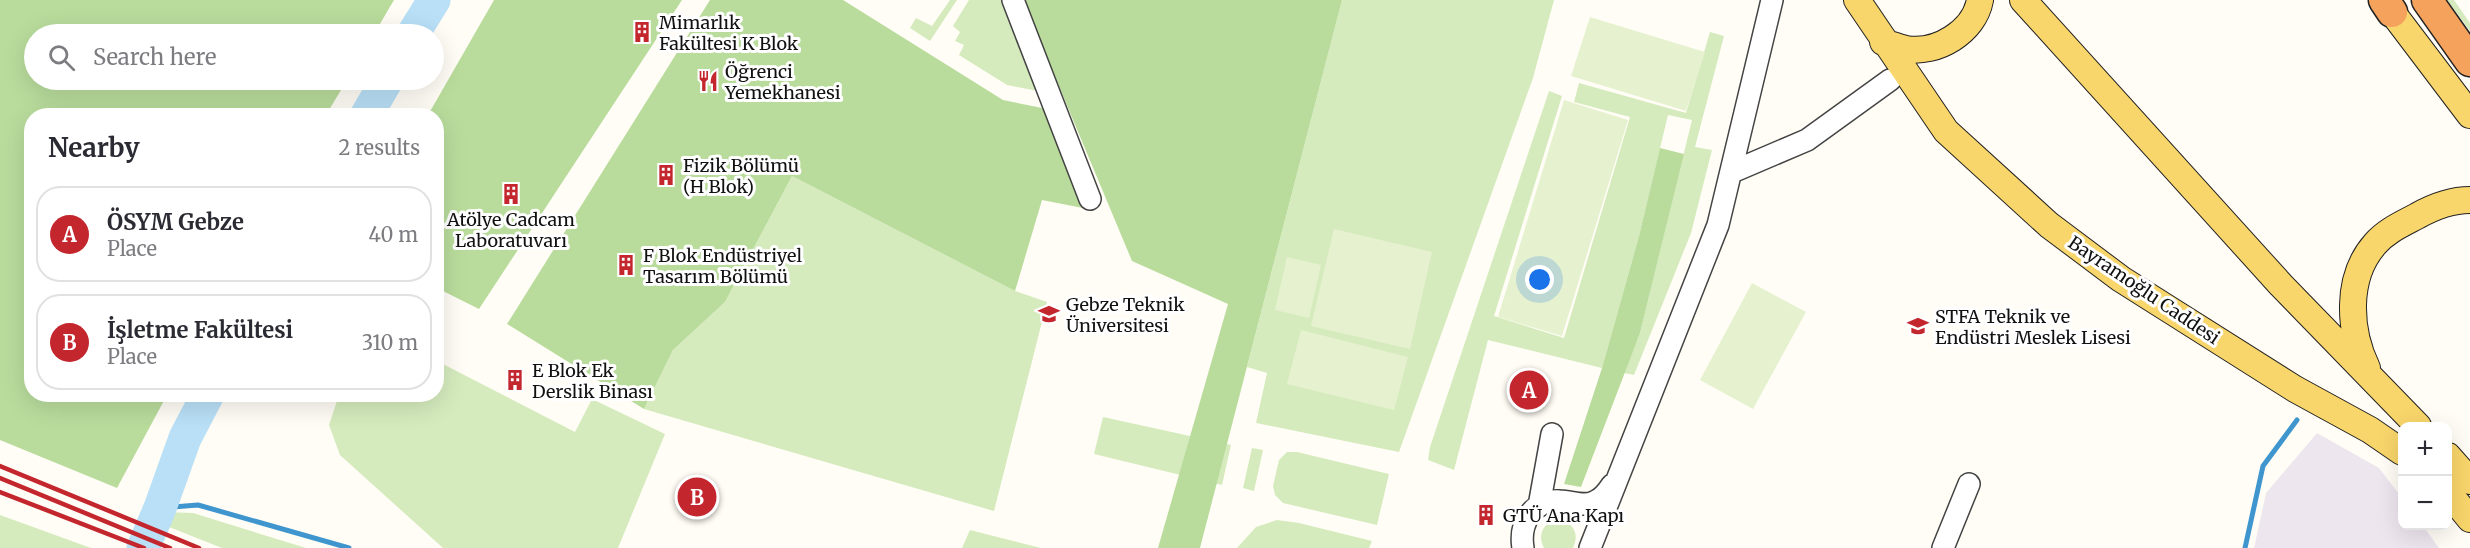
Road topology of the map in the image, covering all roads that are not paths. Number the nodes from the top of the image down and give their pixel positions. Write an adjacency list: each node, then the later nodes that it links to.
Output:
1 (1013, 0): 13 (street)
2 (1772, 0): 12 (street)
3 (1857, 0): 8 (main road, Bayramoğlu Caddesi)
4 (1980, 0): 8 (main road)
5 (2023, 0): 15 (main road)
6 (2427, 0): 9 (highway)
7 (2388, 6): 11 (main road)
8 (1883, 42): 18 (main road, Bayramoğlu Caddesi)
9 (2470, 61)
10 (1890, 80): 12 (street)
11 (2470, 115)
12 (1732, 172): 20 (street)
13 (1090, 199)
14 (2470, 200): 15 (main road)
15 (2376, 384): 16 (main road)
16 (2414, 422)
17 (1552, 434): 24 (street)
18 (2398, 449)
19 (2452, 461): 21 (main road)
20 (1623, 466): 24 (street); 27 (street)
21 (2470, 481)
22 (1969, 484): 28 (street)
23 (2452, 497): 25 (main road)
24 (1539, 506): 26 (street)
25 (2470, 519)
26 (1523, 548)
27 (1590, 548)
28 (1943, 548)

